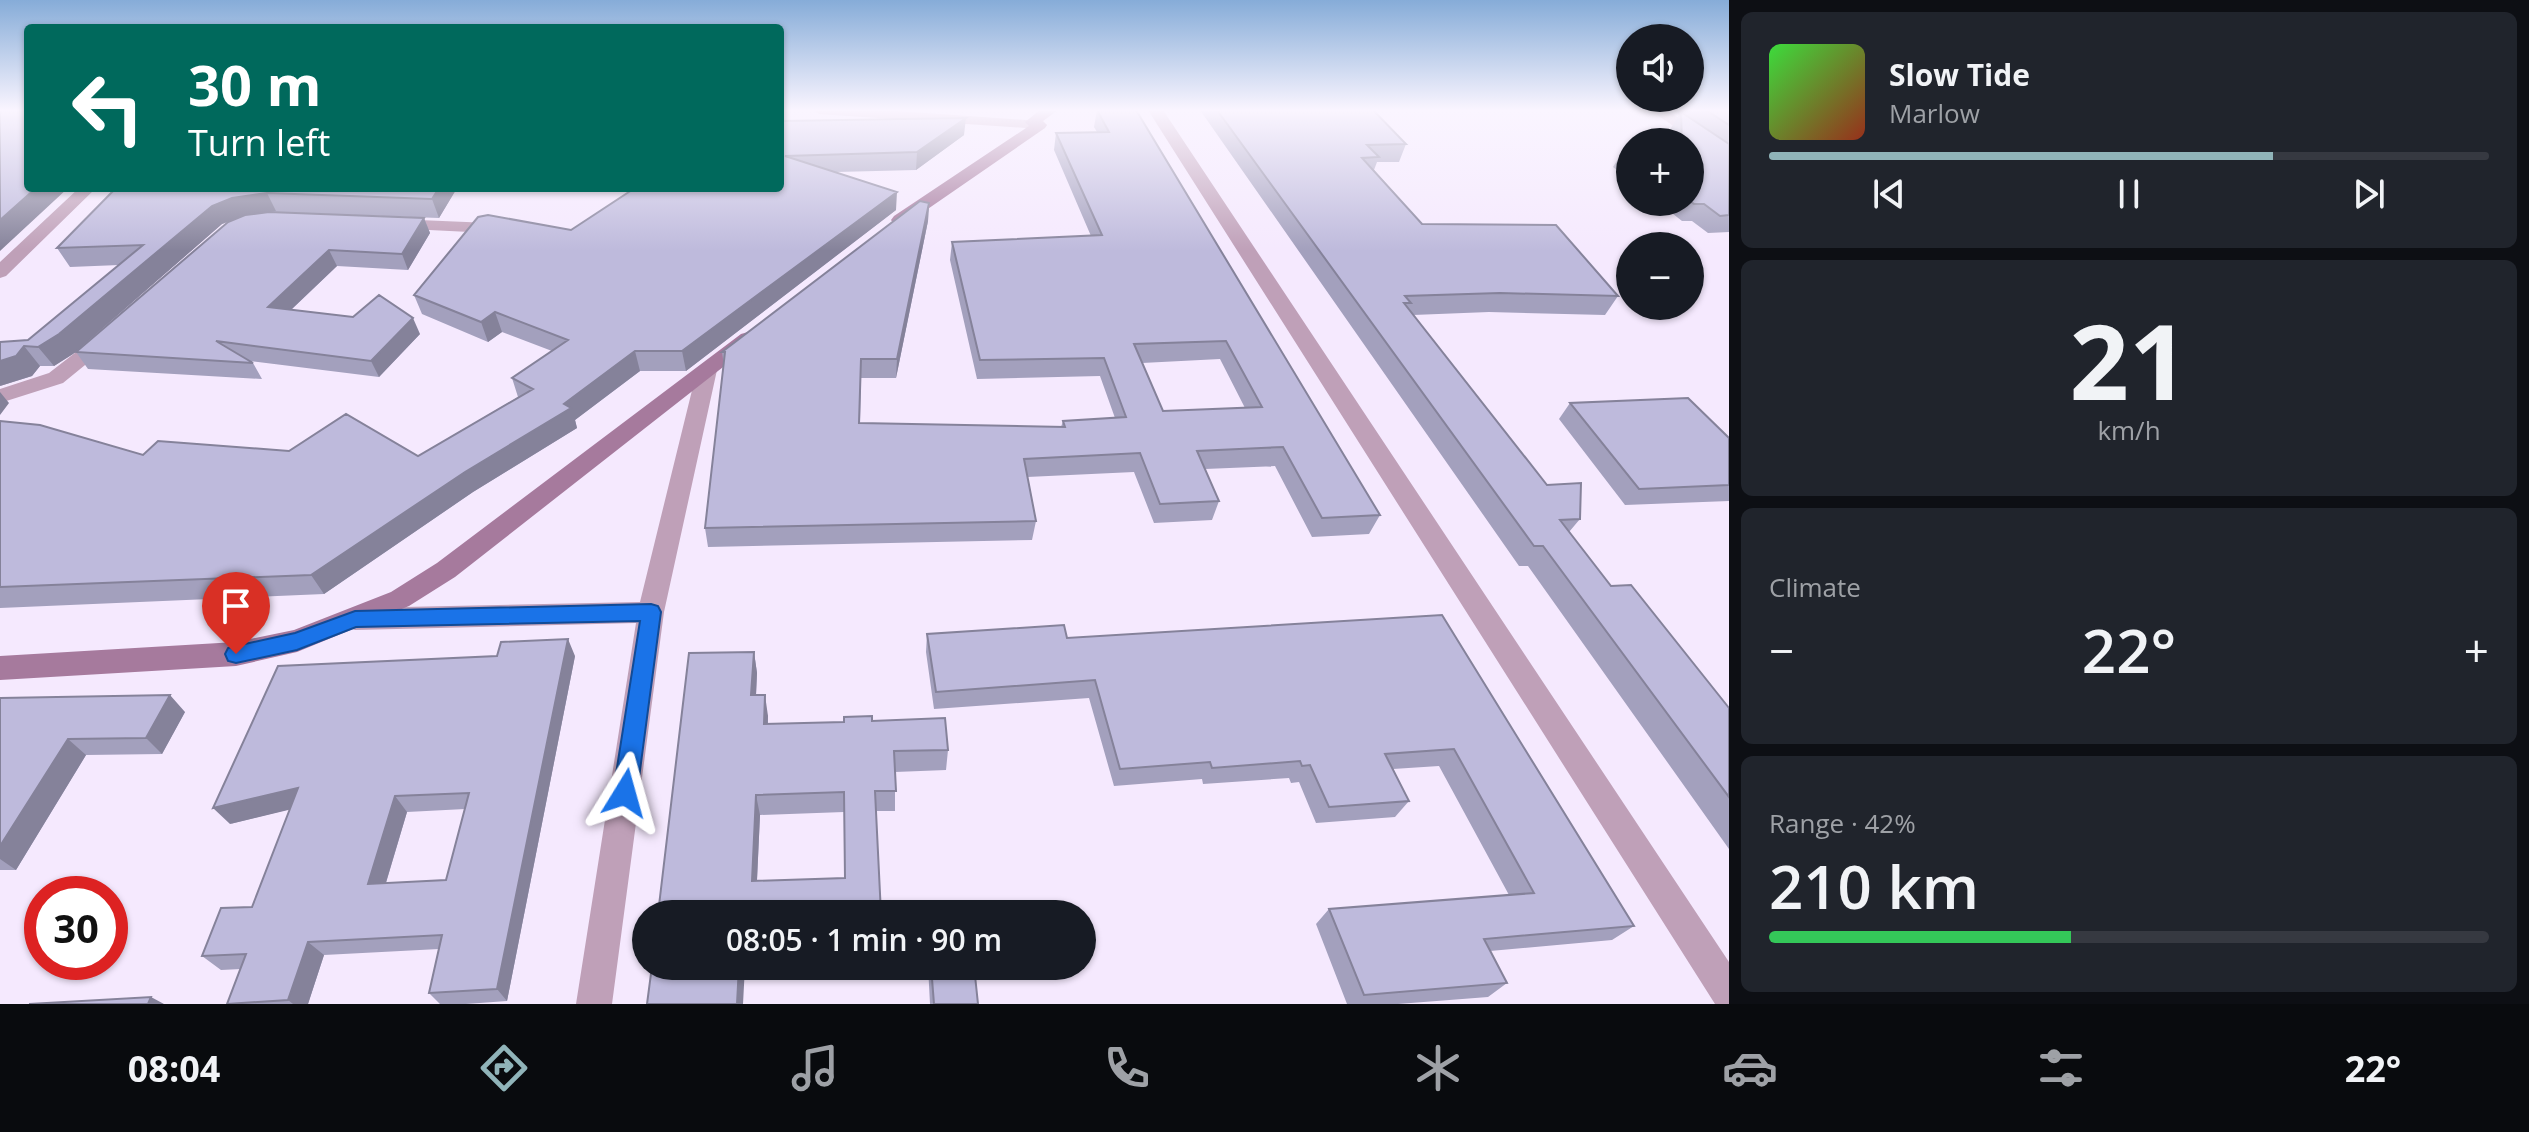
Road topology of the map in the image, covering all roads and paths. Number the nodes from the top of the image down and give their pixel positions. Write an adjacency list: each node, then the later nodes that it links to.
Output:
1 (991, 157): 6 (street)
2 (1185, 157): 15 (street)
3 (84, 192): 7 (street)
4 (383, 223): 5 (street)
5 (490, 228)
6 (879, 236)
7 (0, 272)
8 (768, 322): 10 (street)
9 (116, 330): 11 (street)
10 (707, 370): 12 (street); 13 (street)
11 (0, 396)
12 (651, 612): 13 (street); 16 (street)
13 (355, 619): 14 (street)
14 (0, 668)
15 (1729, 994)
16 (594, 1004)

